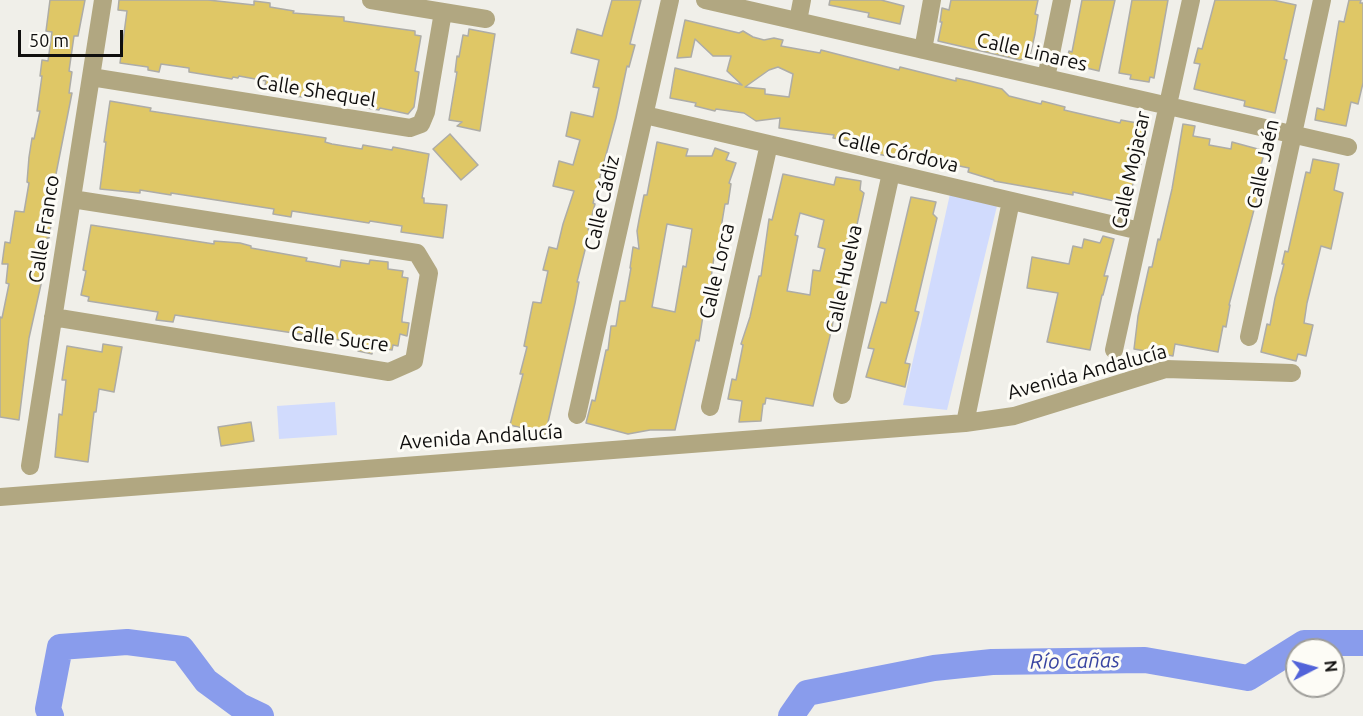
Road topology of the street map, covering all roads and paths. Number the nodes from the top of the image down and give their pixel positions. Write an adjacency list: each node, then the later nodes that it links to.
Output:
1 (103, 0): 14 (street, Calle Franco)
2 (371, 0): 10 (street)
3 (670, 0): 17 (street, Calle Cádiz)
4 (705, 0): 12 (street, Calle Linares)
5 (802, 0): 12 (street)
6 (933, 0): 13 (street)
7 (1062, 0): 15 (street)
8 (1191, 0): 16 (street, Calle Mojacar)
9 (1322, 0): 18 (street, Calle Jaén)
10 (443, 12): 11 (street); 14 (street, Calle Shequel)
11 (486, 19)
12 (798, 21): 13 (street, Calle Linares)
13 (922, 50): 15 (street, Calle Linares)
14 (91, 77): 22 (street, Calle Franco)
15 (1046, 78): 16 (street, Calle Linares)
16 (1168, 106): 18 (street, Calle Linares); 24 (street, Calle Mojacar)
17 (645, 115): 19 (street, Calle Córdova); 31 (street, Calle Cádiz)
18 (1293, 135): 20 (street, Calle Linares); 26 (street, Calle Jaén)
19 (769, 144): 21 (street, Calle Córdova); 30 (street, Calle Lorca)
20 (1348, 147)
21 (891, 173): 23 (street, Calle Córdova); 29 (street, Calle Huelva)
22 (72, 199): 25 (street, Calle Franco); 25 (street, Calle Sucre)
23 (1011, 201): 24 (street, Calle Córdova); 32 (street)
24 (1140, 231): 27 (street, Calle Mojacar)
25 (53, 317): 33 (street, Calle Franco)
26 (1249, 337)
27 (1114, 350)
28 (1292, 373): 32 (street, Avenida Andalucía)
29 (842, 394)
30 (710, 407)
31 (577, 415)
32 (965, 423): 34 (street, Avenida Andalucía)
33 (30, 466)
34 (0, 496)

